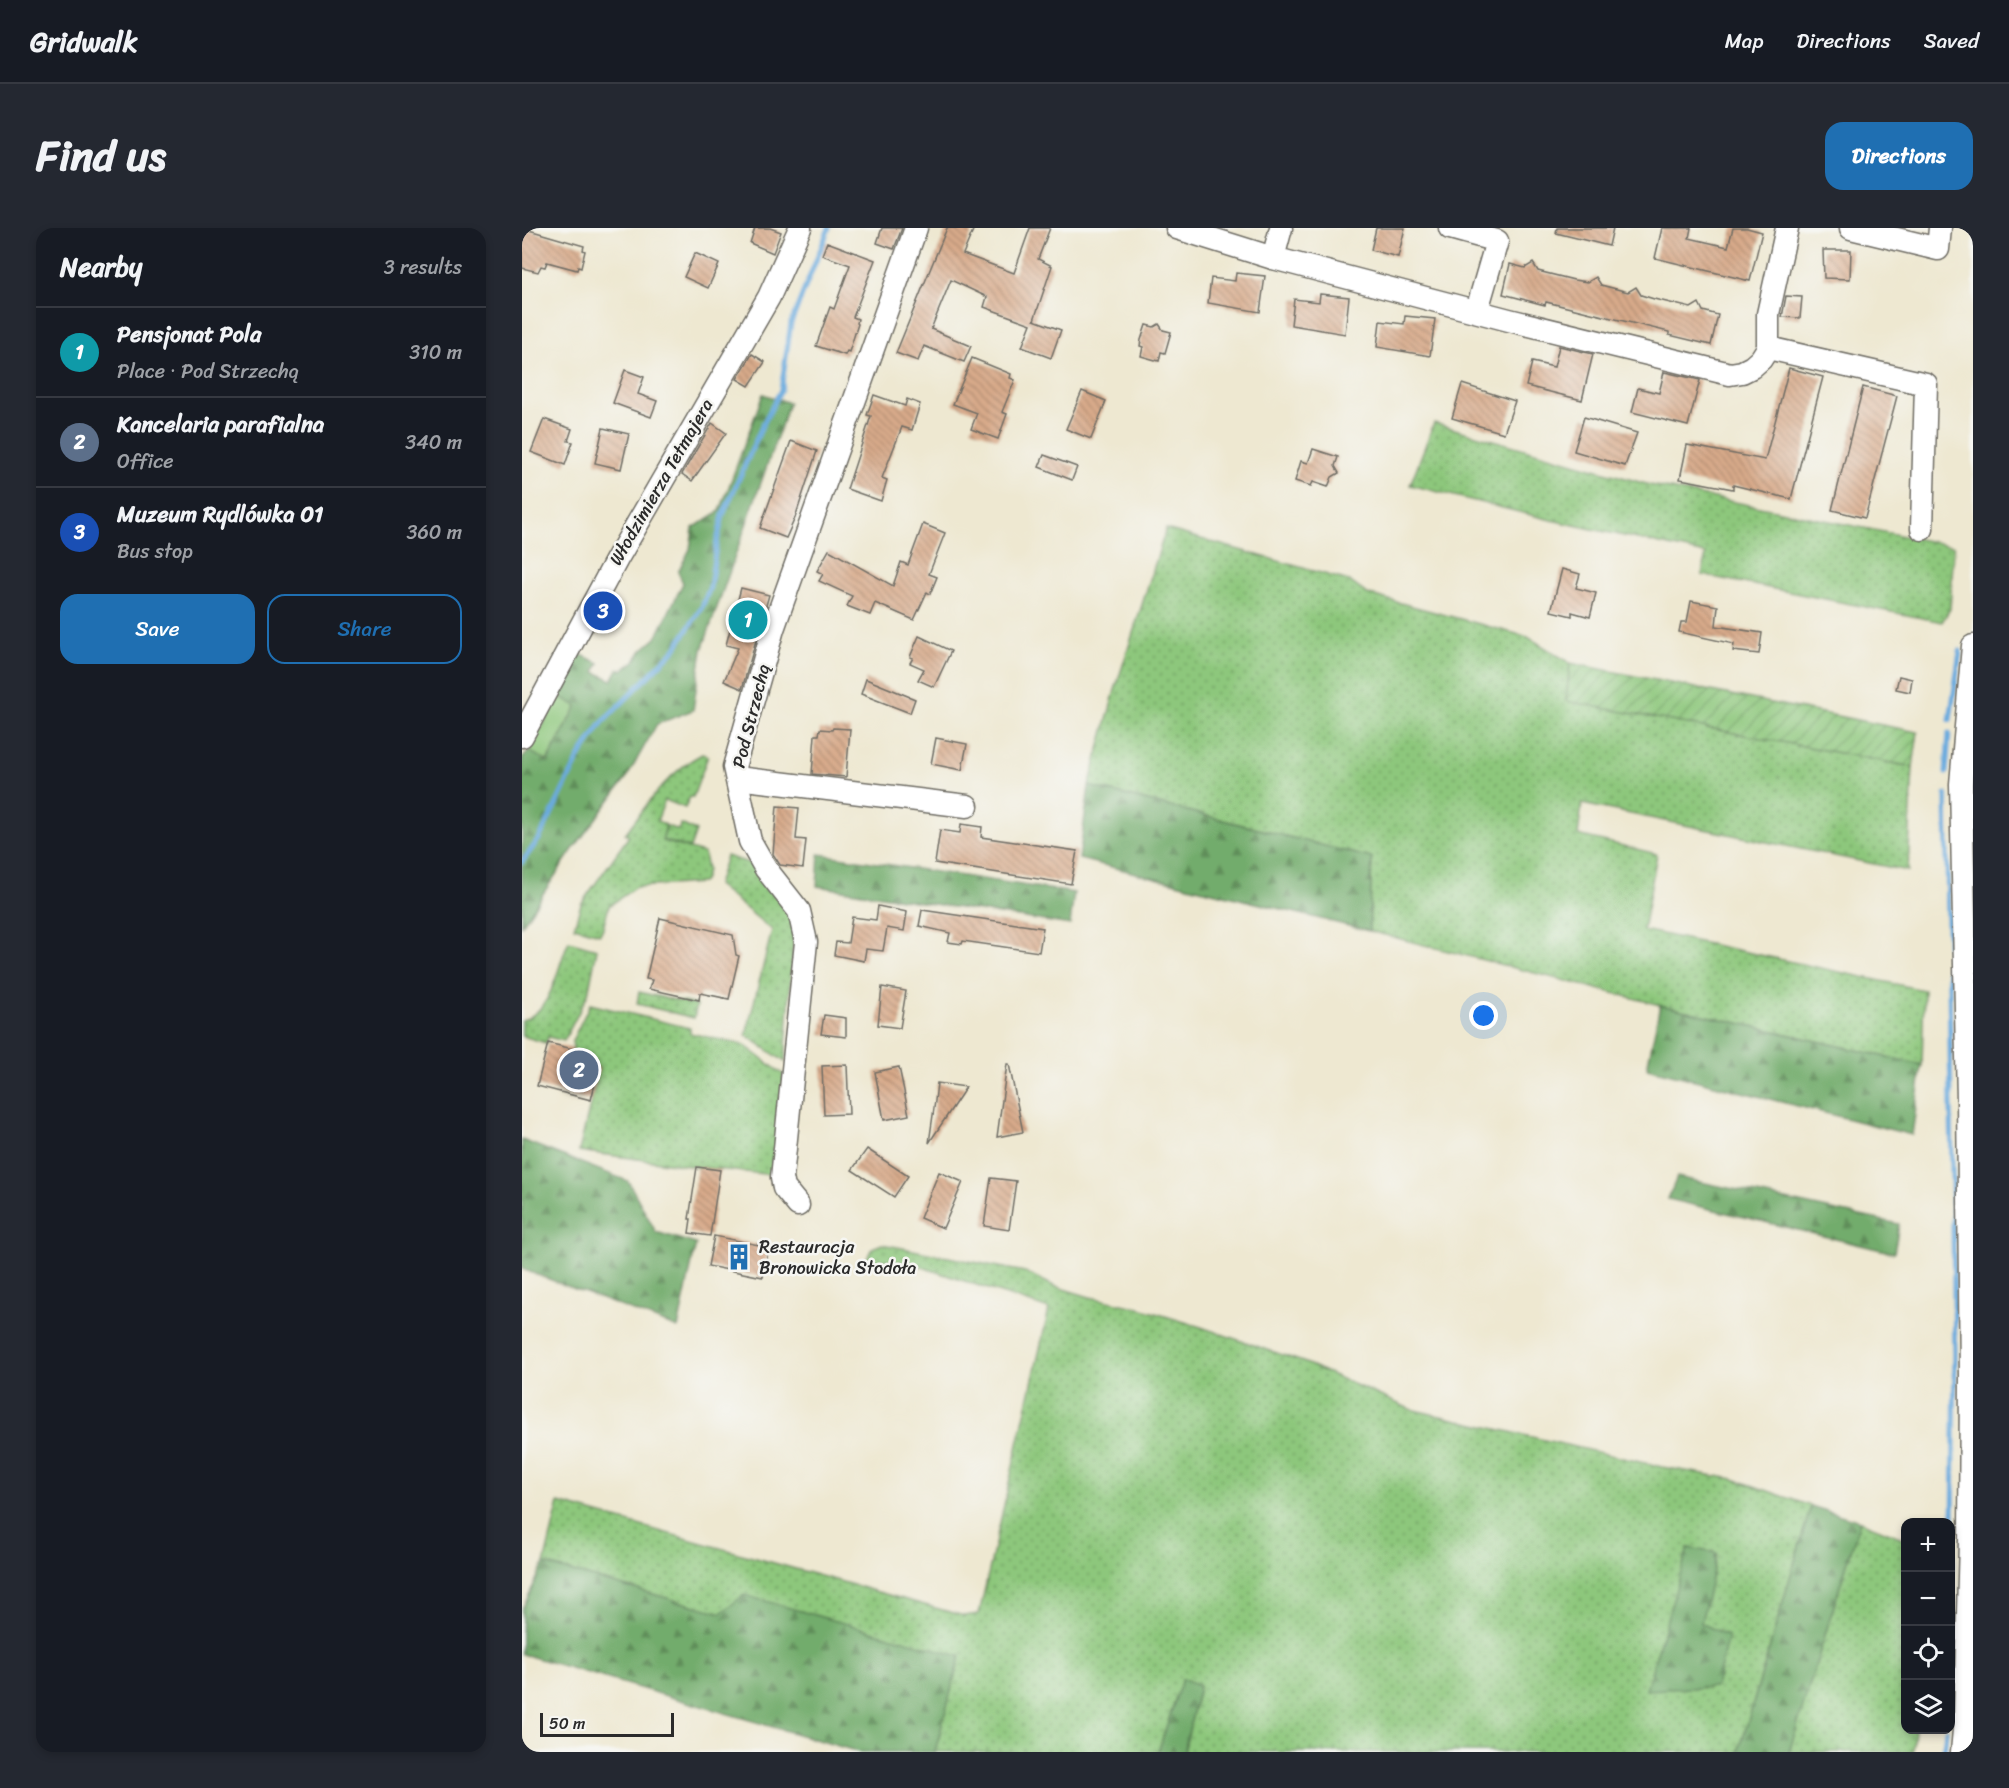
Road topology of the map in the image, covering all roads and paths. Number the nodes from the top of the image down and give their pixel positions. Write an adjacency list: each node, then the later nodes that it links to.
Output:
1 (800, 228): 14 (street, Włodzimierza Tetmajera)
2 (916, 228): 15 (street, Pod Strzechą)
3 (1177, 228): 9 (street)
4 (1281, 228): 9 (street)
5 (1450, 228): 10 (street)
6 (1787, 228): 11 (street)
7 (1851, 228): 8 (street)
8 (1940, 228)
9 (1273, 258): 10 (street)
10 (1477, 310): 11 (street)
11 (1768, 348): 12 (street)
12 (1922, 529)
13 (1973, 646): 18 (street)
14 (522, 736)
15 (737, 778): 16 (street); 17 (street, Pod Strzechą)
16 (967, 806)
17 (798, 1205)
18 (1962, 1752)

